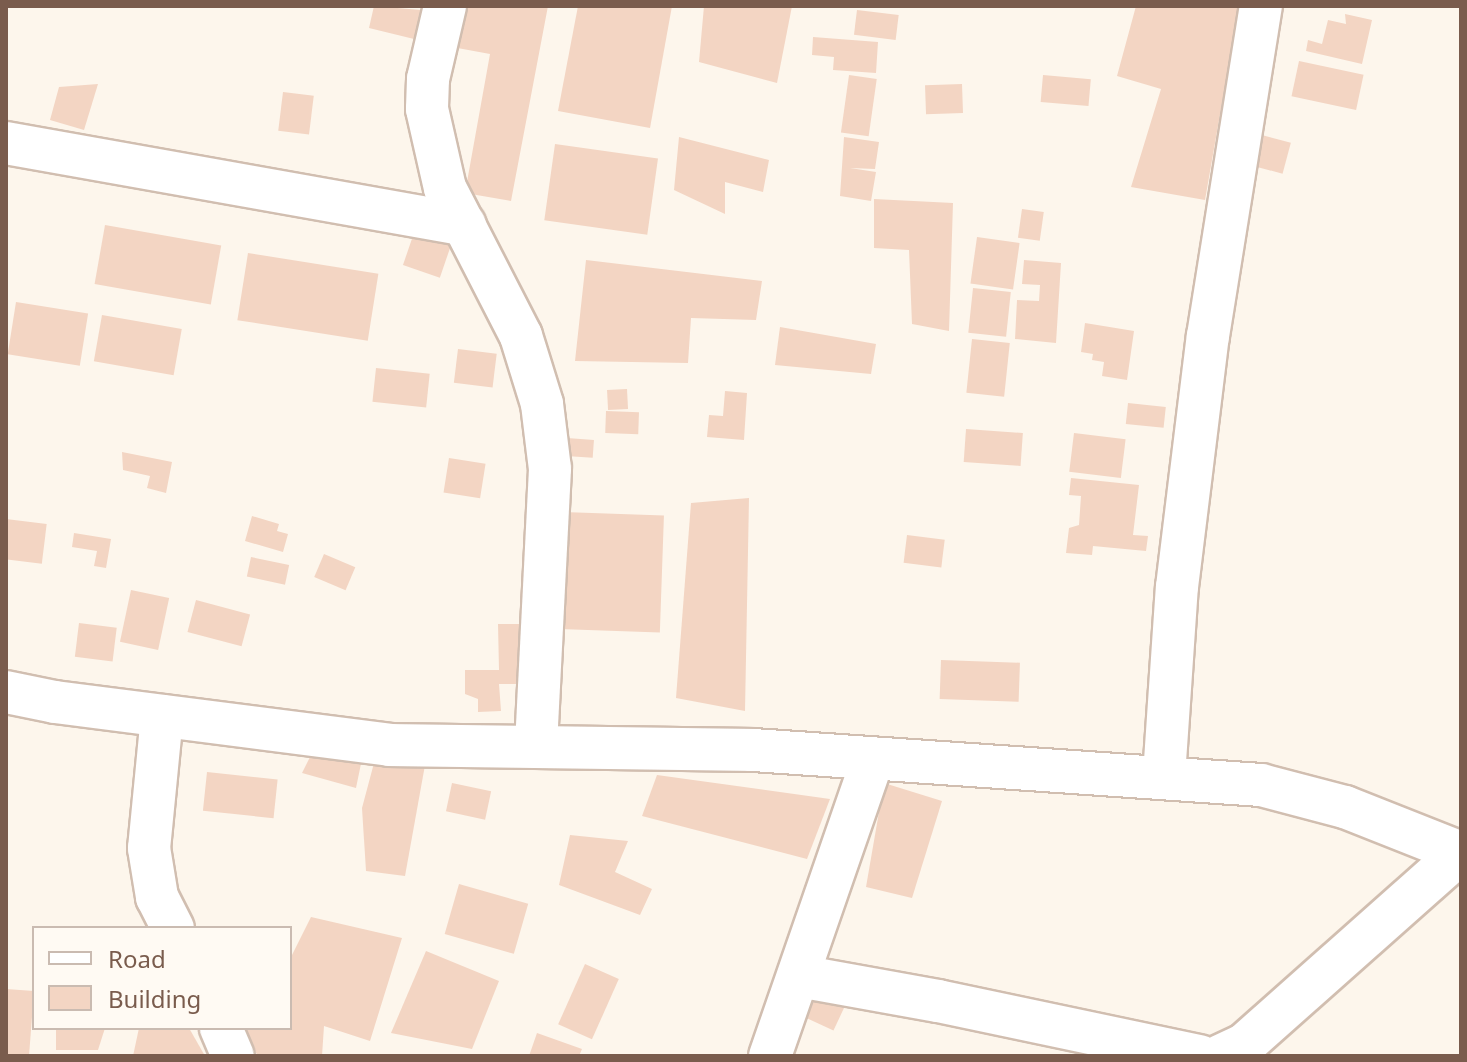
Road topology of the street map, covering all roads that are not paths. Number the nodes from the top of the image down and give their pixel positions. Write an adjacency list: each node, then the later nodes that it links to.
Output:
1 (445, 6): 4 (street)
2 (1261, 6): 9 (street)
3 (6, 143): 4 (street)
4 (465, 225): 7 (street)
5 (6, 692): 6 (street)
6 (162, 716): 7 (street); 11 (street)
7 (536, 747): 8 (street)
8 (873, 758): 9 (street); 12 (street)
9 (1164, 776): 10 (street)
10 (1461, 852): 17 (street)
11 (172, 926)
12 (799, 976): 15 (street); 16 (street)
13 (222, 1030): 14 (street)
14 (233, 1056)
15 (770, 1056)
16 (1200, 1056)
17 (1220, 1056)

